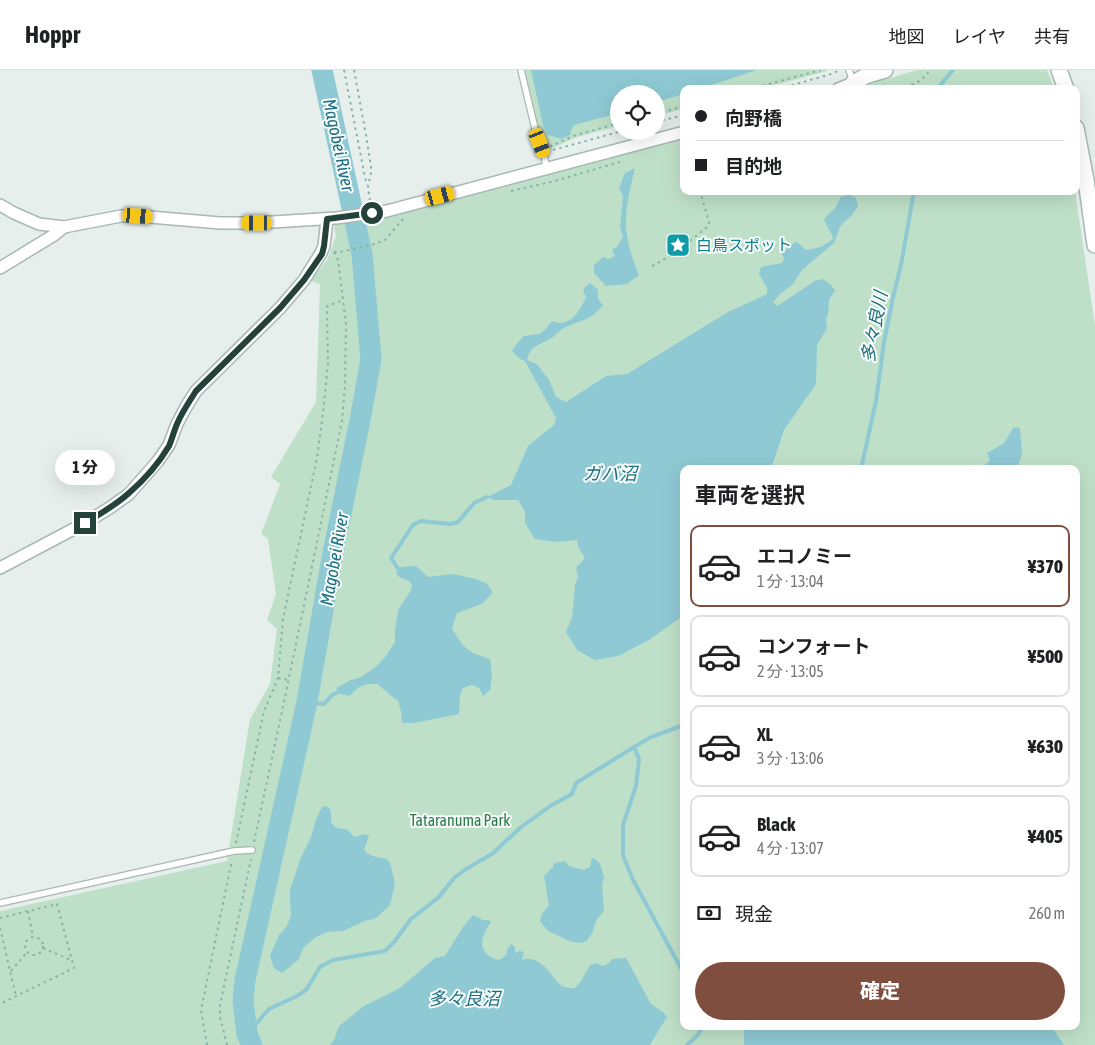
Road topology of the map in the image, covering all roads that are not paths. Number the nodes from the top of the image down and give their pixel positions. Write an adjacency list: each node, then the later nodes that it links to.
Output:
1 (521, 70): 8 (lane)
2 (885, 70): 4 (street)
3 (1059, 70): 5 (street)
4 (851, 77)
5 (1065, 85)
6 (680, 133): 8 (street)
7 (1080, 142): 9 (street)
8 (546, 168): 11 (street)
9 (1090, 178): 13 (street)
10 (0, 205): 12 (street)
11 (331, 218): 12 (street); 15 (street)
12 (64, 227): 14 (street)
13 (1095, 245)
14 (0, 268)
15 (0, 568)
16 (252, 850): 17 (lane)
17 (0, 903)

